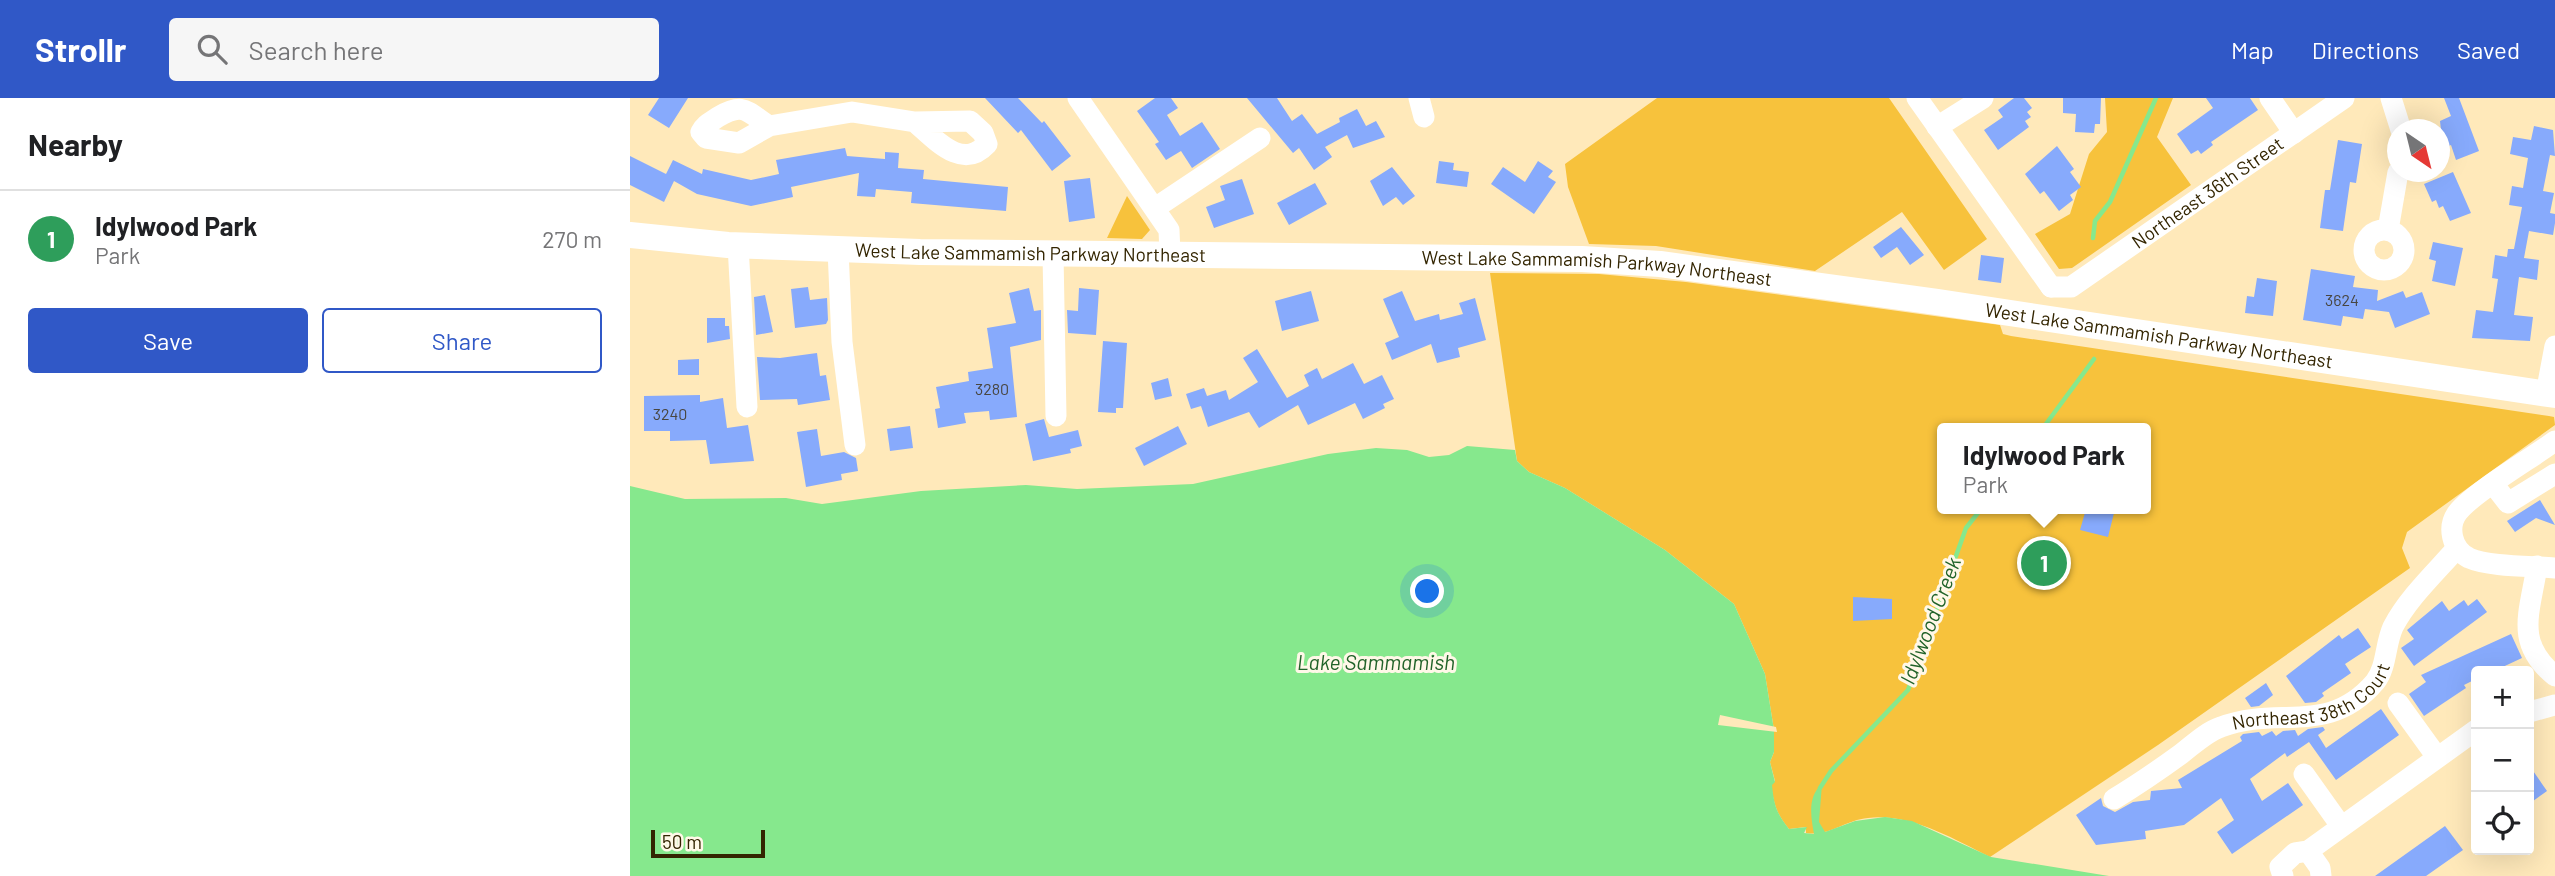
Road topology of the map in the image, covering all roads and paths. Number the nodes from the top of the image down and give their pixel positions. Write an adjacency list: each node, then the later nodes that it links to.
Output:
1 (1078, 98): 15 (street)
2 (1917, 98): 11 (street)
3 (1983, 98): 11 (street)
4 (2270, 98): 12 (street)
5 (2344, 98): 12 (street, Northeast 36th Street)
6 (2391, 98): 8 (street)
7 (878, 106): 9 (street); 10 (street)
8 (2398, 119)
9 (915, 122)
10 (769, 126)
11 (1937, 127): 22 (street)
12 (2294, 132): 22 (street, Northeast 36th Street)
13 (1260, 138): 15 (street)
14 (2396, 182): 16 (street)
15 (1155, 208): 21 (street)
16 (2388, 230)
17 (630, 235): 18 (main road, West Lake Sammamish Parkway Northeast)
18 (738, 245): 19 (main road, West Lake Sammamish Parkway Northeast); 27 (street)
19 (838, 249): 20 (main road, West Lake Sammamish Parkway Northeast); 30 (street)
20 (1053, 254): 21 (main road, West Lake Sammamish Parkway Northeast); 28 (street)
21 (1170, 255): 23 (main road, West Lake Sammamish Parkway Northeast)
22 (2061, 287): 23 (street); 24 (street)
23 (2039, 317): 24 (main road, West Lake Sammamish Parkway Northeast)
24 (2067, 322): 26 (main road, West Lake Sammamish Parkway Northeast)
25 (2555, 346): 26 (street)
26 (2550, 394)
27 (747, 407)
28 (1056, 416)
29 (2555, 441): 32 (street)
30 (855, 445)
31 (2555, 474): 32 (street)
32 (2494, 485): 33 (street)
33 (2455, 543): 34 (street); 42 (street, Northeast 38th Court)
34 (2546, 567): 35 (street)
35 (2555, 676)
36 (2398, 703): 40 (street)
37 (2555, 705): 38 (street)
38 (2534, 711)
39 (2471, 733): 40 (street)
40 (2437, 757): 43 (street)
41 (2304, 774): 43 (street)
42 (2114, 799)
43 (2341, 826): 44 (street)
44 (2308, 851): 45 (street); 46 (street)
45 (2283, 876)
46 (2321, 876)

